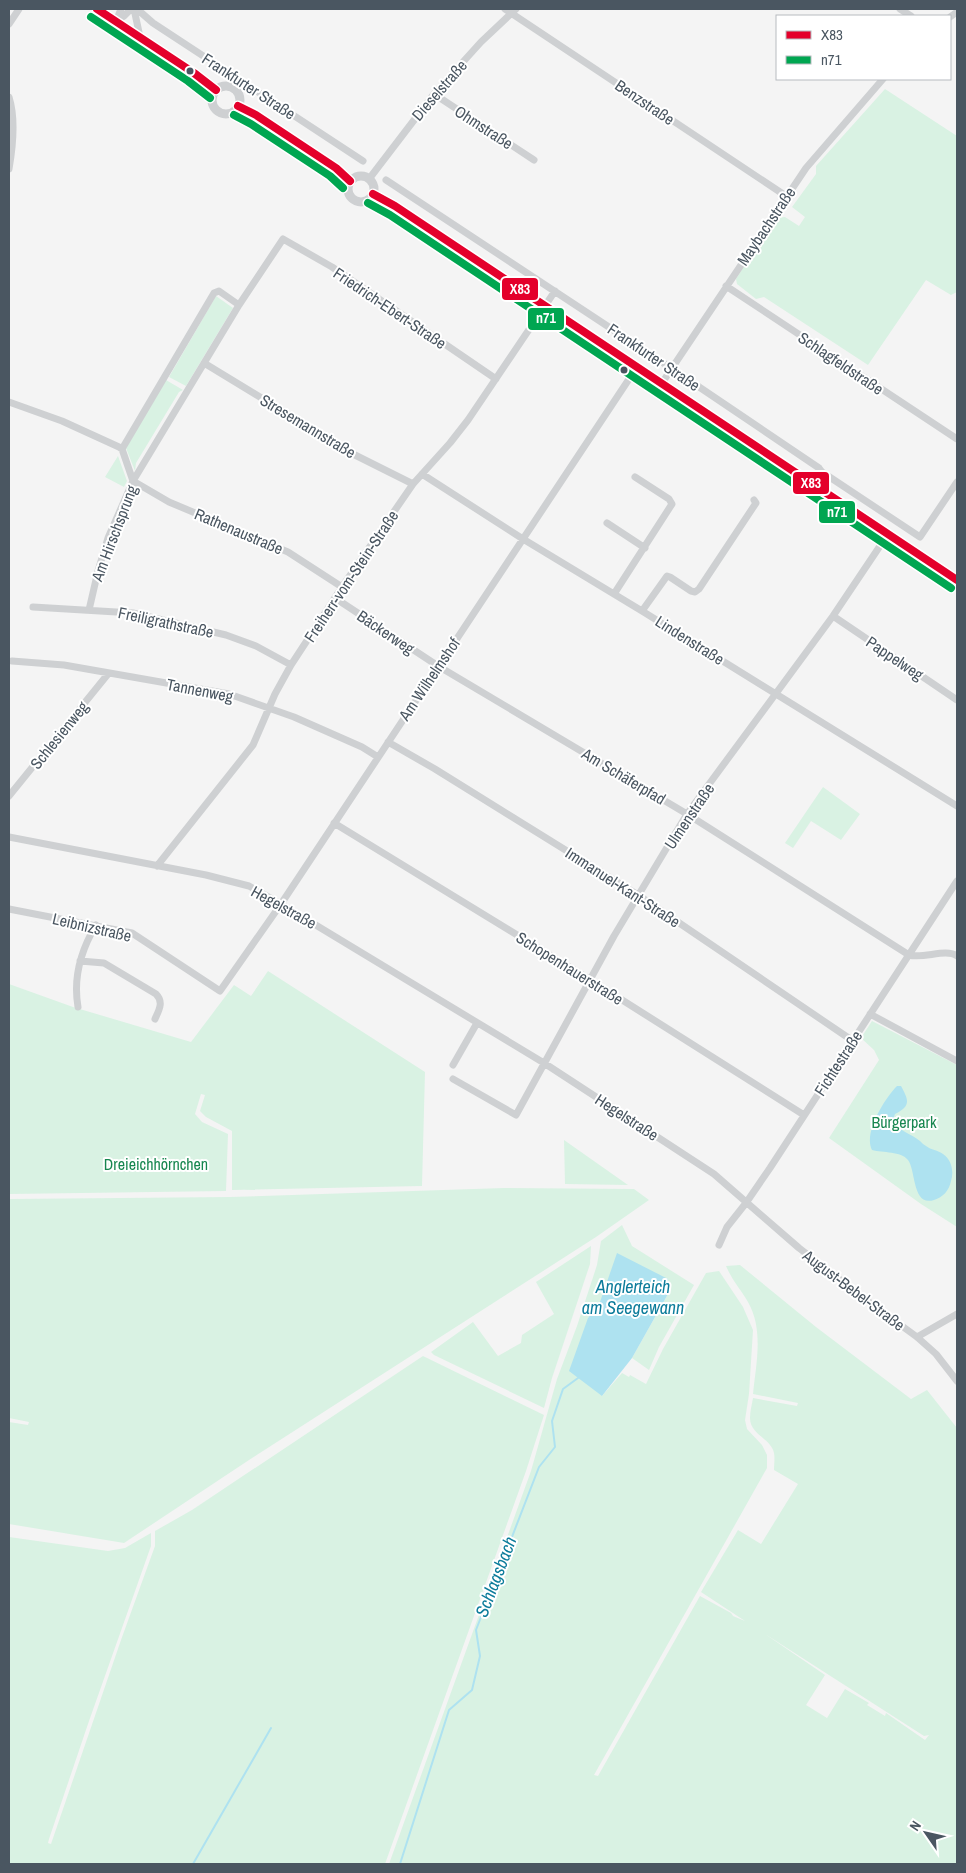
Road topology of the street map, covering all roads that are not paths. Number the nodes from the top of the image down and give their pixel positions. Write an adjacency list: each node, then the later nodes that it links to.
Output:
1 (19, 9): 7 (street)
2 (98, 9): 6 (street, Frankfurter Straße)
3 (121, 9): 6 (street)
4 (134, 9): 6 (street); 8 (street); 15 (street, Frankfurter Straße)
5 (511, 10): 11 (street, Dieselstraße); 21 (street, Benzstraße)
6 (116, 21): 8 (street, Frankfurter Straße)
7 (9, 24)
8 (140, 37): 10 (street, Frankfurter Straße)
9 (882, 80): 21 (street, Maybachstraße)
10 (216, 90): 13 (street); 13 (street)
11 (434, 94): 14 (street, Ohmstraße); 17 (street, Dieselstraße)
12 (9, 97): 16 (street)
13 (238, 106): 19 (street, Frankfurter Straße)
14 (534, 160)
15 (363, 161)
16 (9, 169)
17 (369, 179): 19 (street); 20 (street)
18 (386, 180): 24 (street, Frankfurter Straße)
19 (350, 181): 20 (street)
20 (373, 194): 26 (street, Frankfurter Straße)
21 (786, 196): 23 (street, Maybachstraße)
22 (283, 239): 25 (street, Am Hirschsprung); 30 (street, Friedrich-Ebert-Straße)
23 (726, 286): 29 (street, Maybachstraße); 33 (street, Schlagfeldstraße)
24 (555, 292): 26 (street, Freiherr-vom-Stein-Straße); 29 (street, Frankfurter Straße)
25 (239, 305): 27 (street, Am Hirschsprung); 34 (street)
26 (546, 305): 28 (street, Frankfurter Straße); 30 (street, Freiherr-vom-Stein-Straße)
27 (204, 363): 37 (street, Am Hirschsprung); 39 (street, Stresemannstraße)
28 (637, 367): 31 (street, Frankfurter Straße); 43 (street, Am Wilhelmshof)
29 (672, 368): 31 (street, Maybachstraße); 38 (street, Frankfurter Straße)
30 (496, 379): 35 (street, Freiherr-vom-Stein-Straße)
31 (662, 383): 42 (street, Frankfurter Straße)
32 (9, 402): 34 (street)
33 (957, 439)
34 (122, 449): 37 (street)
35 (422, 474): 39 (street, Freiherr-vom-Stein-Straße); 43 (street, Lindenstraße)
36 (634, 477): 44 (street)
37 (133, 481): 46 (street, Rathenaustraße); 50 (street, Am Hirschsprung)
38 (957, 482)
39 (413, 484): 46 (street, Freiherr-vom-Stein-Straße)
40 (754, 500): 51 (street)
41 (607, 524): 44 (street)
42 (888, 534): 45 (street, Frankfurter Straße); 52 (street, Ulmenstraße)
43 (523, 539): 47 (street, Lindenstraße); 55 (street, Am Wilhelmshof)
44 (645, 548): 47 (street)
45 (957, 580)
46 (342, 587): 48 (street, Freiherr-vom-Stein-Straße)
47 (614, 594): 51 (street, Lindenstraße)
48 (335, 598): 54 (street, Freiherr-vom-Stein-Straße); 55 (street, Bäckerweg)
49 (33, 607): 50 (street, Freiligrathstraße)
50 (89, 610): 54 (street, Freiligrathstraße)
51 (642, 611): 57 (street, Lindenstraße)
52 (833, 616): 57 (street, Ulmenstraße); 58 (street, Pappelweg)
53 (12, 661): 56 (street, Tannenweg)
54 (291, 665): 59 (street, Freiherr-vom-Stein-Straße)
55 (438, 666): 60 (street, Am Wilhelmshof); 64 (street, Am Schäferpfad)
56 (108, 674): 59 (street, Tannenweg); 62 (street, Schlesienweg)
57 (776, 694): 63 (street, Lindenstraße); 64 (street, Ulmenstraße)
58 (957, 700)
59 (269, 708): 61 (street, Tannenweg); 67 (street, Freiherr-vom-Stein-Straße)
60 (388, 742): 61 (street, Am Wilhelmshof); 69 (street, Immanuel-Kant-Straße)
61 (378, 756): 65 (street, Am Wilhelmshof)
62 (9, 796)
63 (957, 806)
64 (687, 814): 69 (street, Ulmenstraße); 73 (street, Am Schäferpfad)
65 (334, 822): 70 (street, Am Wilhelmshof); 76 (street, Schopenhauerstraße)
66 (9, 837): 67 (street, Hegelstraße)
67 (157, 866): 70 (street, Hegelstraße)
68 (957, 880): 73 (street, Fichtestraße)
69 (638, 896): 76 (street, Ulmenstraße); 82 (street, Immanuel-Kant-Straße)
70 (281, 904): 77 (street, Am Wilhelmshof); 81 (street, Hegelstraße)
71 (9, 909): 72 (street, Leibnizstraße)
72 (96, 925): 75 (street); 77 (street, Leibnizstraße)
73 (909, 955): 74 (street); 79 (street, Fichtestraße)
74 (957, 956)
75 (80, 961): 78 (street); 80 (street)
76 (589, 979): 84 (street, Ulmenstraße); 87 (street, Schopenhauerstraße)
77 (220, 990)
78 (78, 1007)
79 (870, 1014): 82 (street, Fichtestraße); 83 (street)
80 (155, 1019)
81 (478, 1023): 84 (street, Hegelstraße); 85 (street)
82 (853, 1041): 87 (street, Fichtestraße)
83 (957, 1061)
84 (544, 1063): 86 (street, Ulmenstraße); 88 (street, Hegelstraße)
85 (453, 1065)
86 (453, 1079)
87 (804, 1115): 88 (street, Fichtestraße)
88 (746, 1203): 89 (street, Fichtestraße); 91 (street, August-Bebel-Straße)
89 (718, 1245)
90 (957, 1314): 91 (street)
91 (917, 1337): 92 (street, August-Bebel-Straße)
92 (957, 1381)

